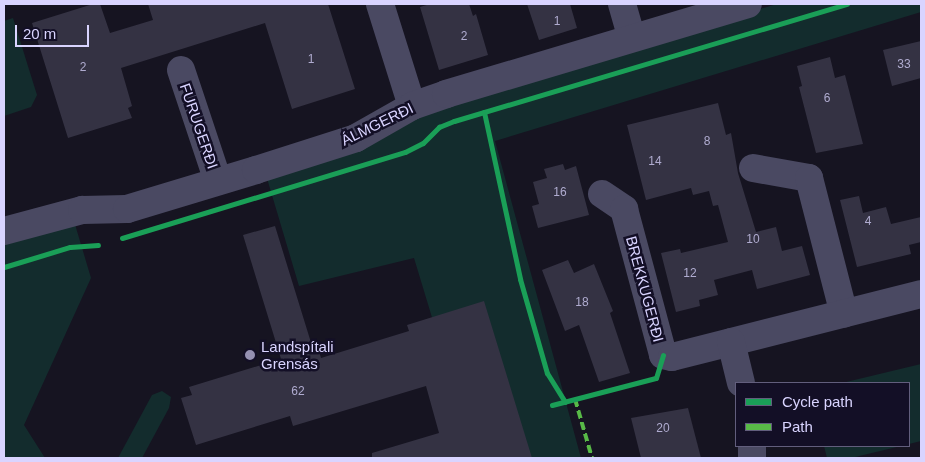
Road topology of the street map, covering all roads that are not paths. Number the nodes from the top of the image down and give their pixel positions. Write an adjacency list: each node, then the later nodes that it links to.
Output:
1 (380, 4): 6 (street)
2 (622, 4): 4 (street)
3 (748, 4): 4 (street, ÁLMGERÐI)
4 (632, 38): 6 (street, ÁLMGERÐI)
5 (181, 70): 8 (street, FURUGERÐI)
6 (412, 106): 8 (street, ÁLMGERÐI)
7 (753, 168): 12 (street)
8 (218, 181): 10 (street, ÁLMGERÐI)
9 (602, 194): 13 (street, BREKKUGERÐI)
10 (4, 231)
11 (921, 294): 12 (street, BREKKUGERÐI)
12 (844, 314): 13 (street, BREKKUGERÐI)
13 (731, 342): 14 (street)
14 (741, 382)

